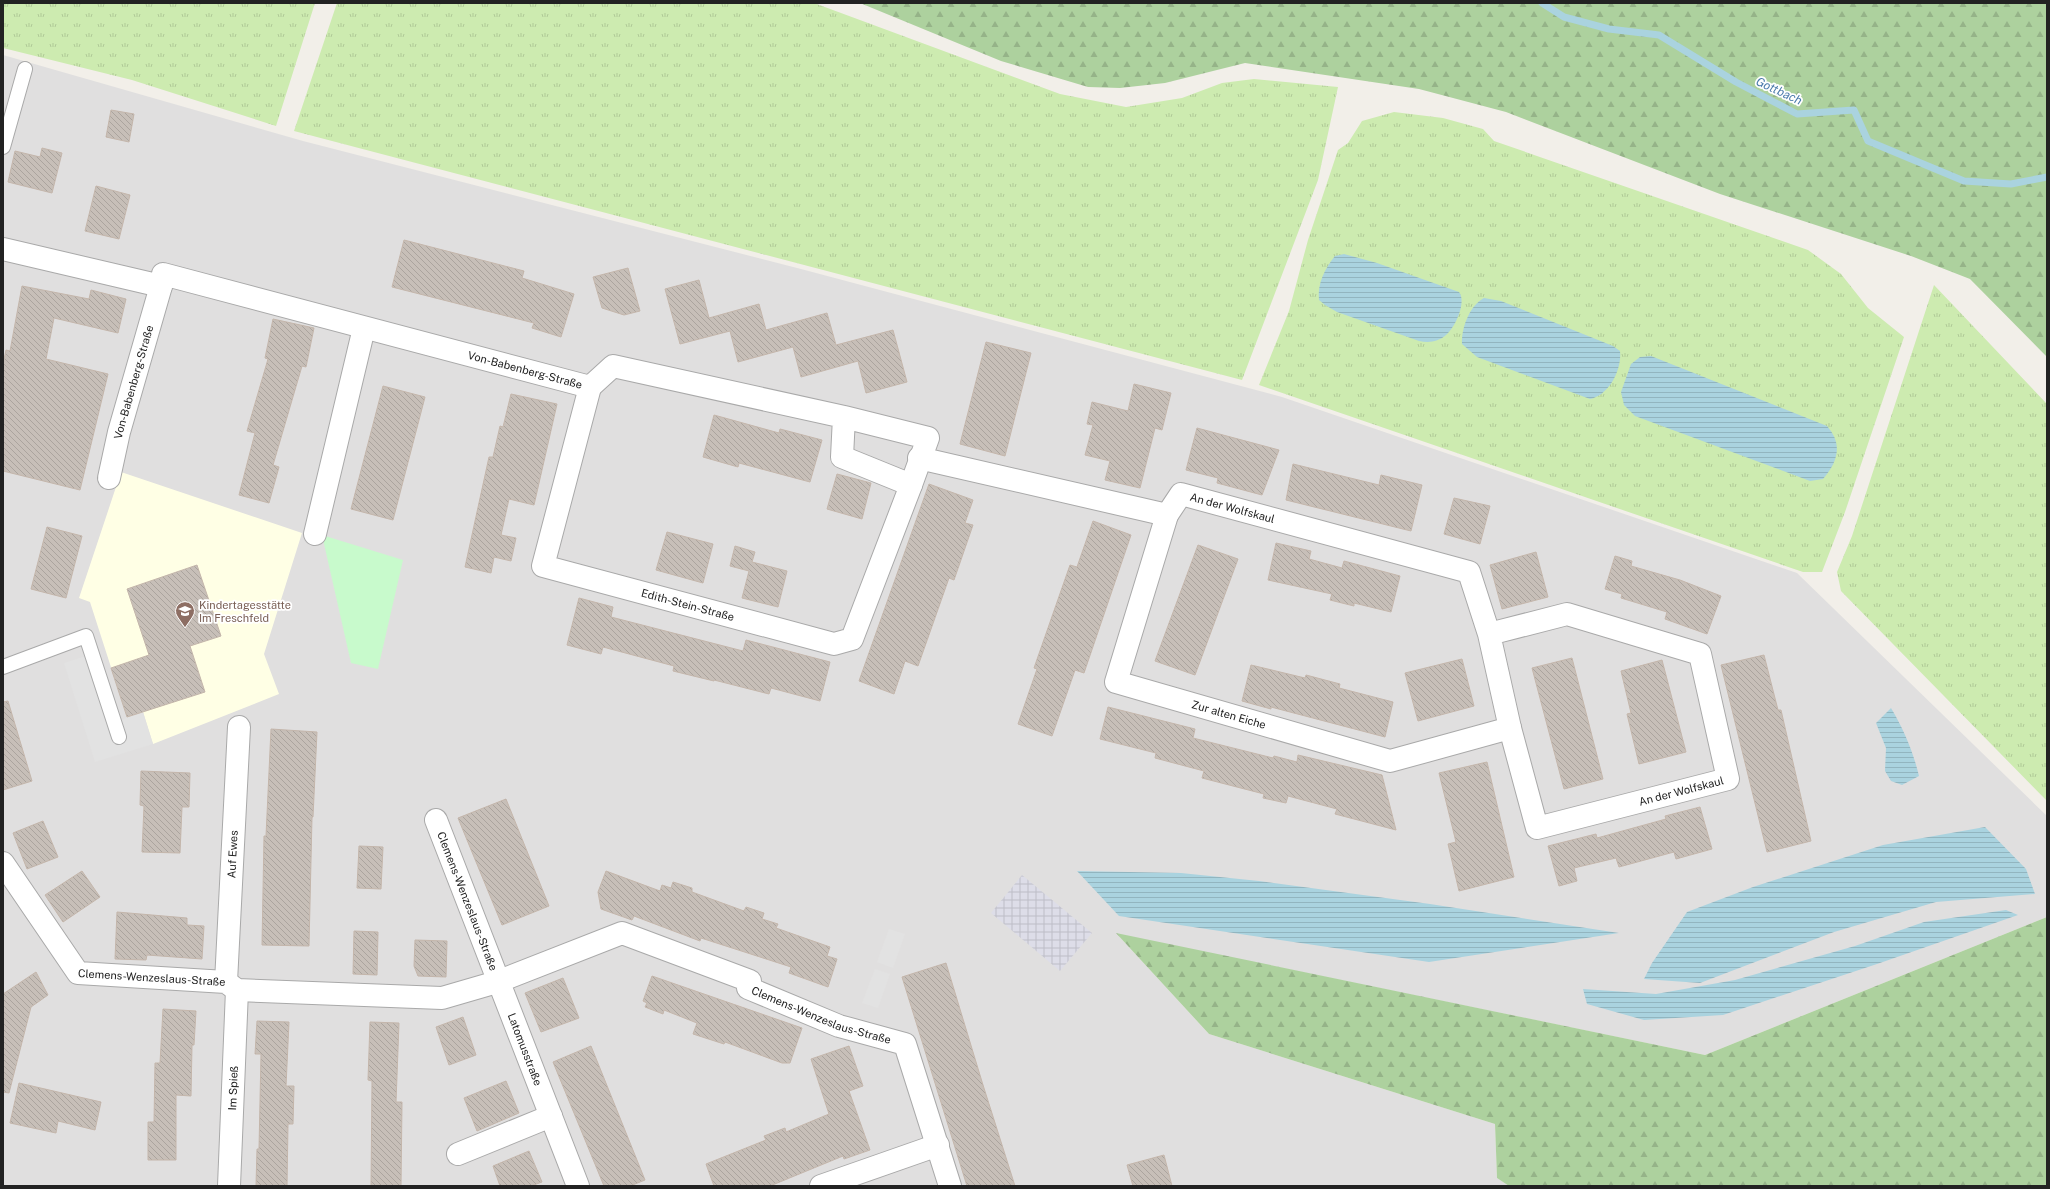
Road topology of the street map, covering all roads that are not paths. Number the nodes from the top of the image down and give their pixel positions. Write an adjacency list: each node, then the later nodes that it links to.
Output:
1 (25, 69): 2 (lane)
2 (3, 147)
3 (3, 249): 4 (street)
4 (161, 286): 5 (street, Von-Babenberg-Straße); 9 (street, Von-Babenberg-Straße)
5 (364, 328): 6 (street, Von-Babenberg-Straße); 12 (street)
6 (590, 387): 7 (street, Von-Babenberg-Straße); 10 (street, Edith-Stein-Straße)
7 (844, 417): 8 (street, Von-Babenberg-Straße); 10 (street)
8 (919, 458): 10 (street, Von-Babenberg-Straße); 11 (street)
9 (109, 478)
10 (911, 485)
11 (1167, 515): 13 (street, An der Wolfskaul); 16 (street, Zur alten Eiche)
12 (315, 534)
13 (1489, 634): 16 (street, An der Wolfskaul); 16 (street, An der Wolfskaul)
14 (3, 667): 17 (lane)
15 (239, 727): 21 (street, Auf Ewes)
16 (1510, 728)
17 (119, 737)
18 (436, 820): 20 (street, Clemens-Wenzeslaus-Straße)
19 (3, 863): 21 (street, Clemens-Wenzeslaus-Straße)
20 (497, 982): 21 (street, Clemens-Wenzeslaus-Straße); 22 (street, Latomusstraße); 23 (street, Clemens-Wenzeslaus-Straße)
21 (231, 986): 25 (street, Im Spieß)
22 (551, 1116): 24 (street); 26 (street, Latomusstraße)
23 (938, 1145): 27 (street); 28 (street, Clemens-Wenzeslaus-Straße)
24 (458, 1154)
25 (229, 1186)
26 (578, 1186)
27 (821, 1186)
28 (950, 1186)

